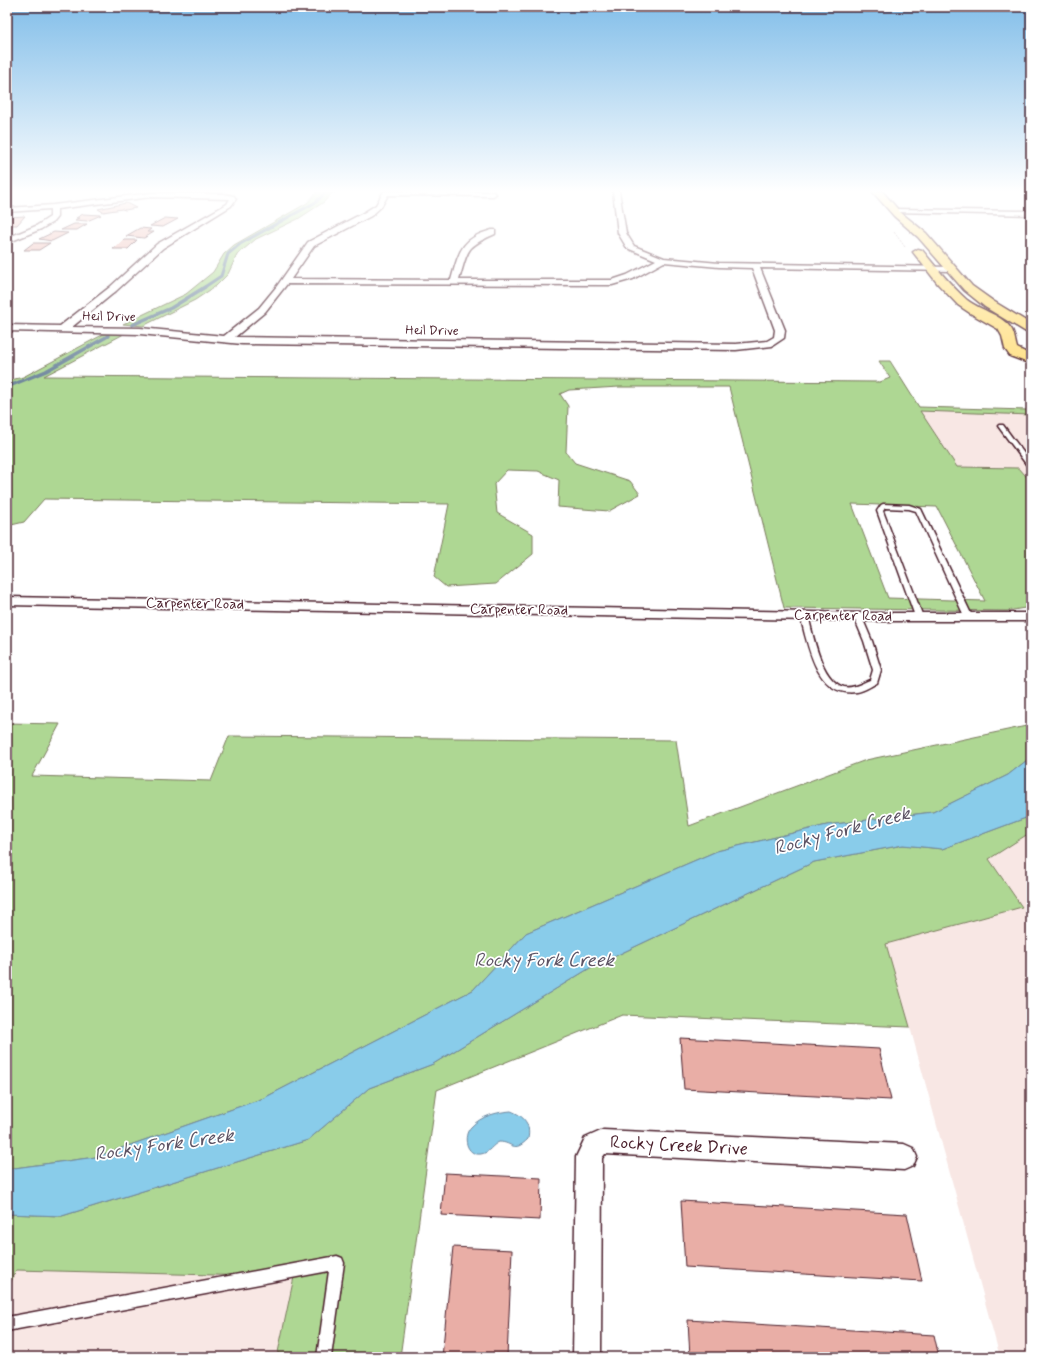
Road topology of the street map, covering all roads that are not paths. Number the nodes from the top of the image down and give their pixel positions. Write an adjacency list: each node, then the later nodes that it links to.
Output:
1 (151, 255): 14 (street)
2 (304, 255): 11 (street)
3 (462, 255): 12 (street)
4 (649, 255): 7 (street)
5 (921, 255): 9 (main road)
6 (939, 255): 10 (main road)
7 (663, 260): 8 (street); 12 (street)
8 (755, 266): 9 (street); 17 (street, Heil Drive)
9 (932, 269): 10 (street); 18 (main road)
10 (952, 269): 15 (main road)
11 (285, 281): 12 (street); 17 (street)
12 (454, 282)
13 (7, 328): 14 (street, Heil Drive)
14 (63, 329): 17 (street, Heil Drive)
15 (1031, 329)
16 (1031, 338): 18 (main road)
17 (227, 339)
18 (1011, 340): 19 (main road)
19 (1029, 360)
20 (1001, 426): 21 (lane)
21 (1028, 458): 22 (lane)
22 (1031, 467)
23 (7, 601): 24 (street, Carpenter Road)
24 (804, 615): 25 (street, Carpenter Road); 25 (lane)
25 (858, 616): 26 (street, Carpenter Road)
26 (920, 617): 28 (street, Carpenter Road); 28 (lane)
27 (1031, 617): 28 (street, Carpenter Road)
28 (969, 618)
29 (904, 1157): 32 (street, Rocky Creek Drive)
30 (7, 1324): 31 (lane)
31 (324, 1357)
32 (587, 1357)

